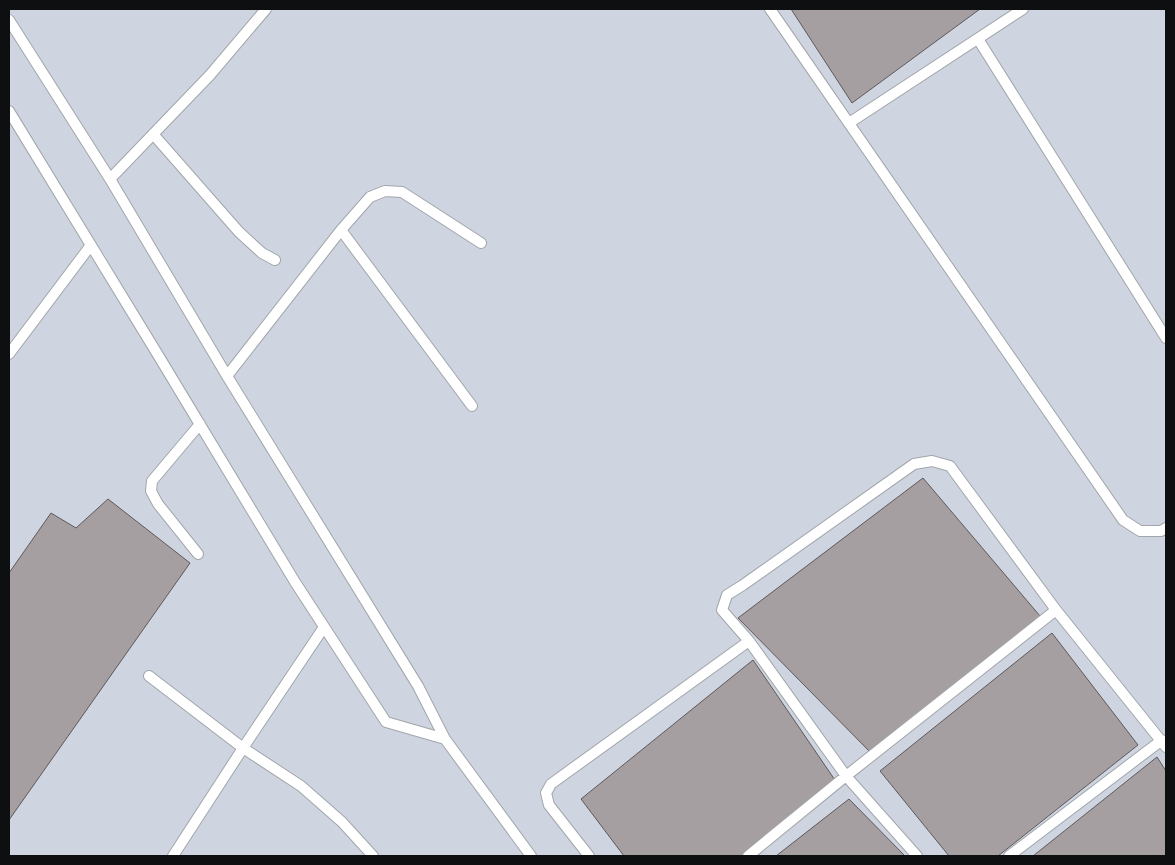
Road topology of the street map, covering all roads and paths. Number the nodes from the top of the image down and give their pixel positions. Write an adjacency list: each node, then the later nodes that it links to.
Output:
1 (266, 9): 8 (lane)
2 (770, 9): 7 (lane)
3 (1023, 9): 5 (lane)
4 (9, 20): 9 (lane)
5 (978, 39): 7 (lane); 14 (lane)
6 (9, 111): 12 (lane)
7 (849, 123): 19 (lane)
8 (153, 134): 9 (lane); 13 (lane)
9 (110, 179): 16 (lane)
10 (341, 230): 11 (lane); 16 (lane); 17 (lane)
11 (481, 243)
12 (91, 245): 15 (lane); 18 (lane)
13 (275, 260)
14 (1166, 338)
15 (9, 354)
16 (227, 376): 25 (lane)
17 (472, 406)
18 (200, 424): 20 (lane); 22 (lane)
19 (1166, 528)
20 (198, 554)
21 (1056, 610): 23 (lane); 26 (lane); 28 (lane)
22 (324, 626): 25 (lane); 27 (lane)
23 (749, 641): 28 (lane); 32 (lane)
24 (149, 676): 27 (lane)
25 (445, 739): 31 (lane)
26 (1164, 744): 35 (lane)
27 (243, 748): 29 (lane); 30 (lane)
28 (846, 776): 33 (lane); 34 (lane)
29 (173, 856)
30 (373, 856)
31 (531, 856)
32 (589, 856)
33 (748, 856)
34 (917, 856)
35 (1009, 856)

